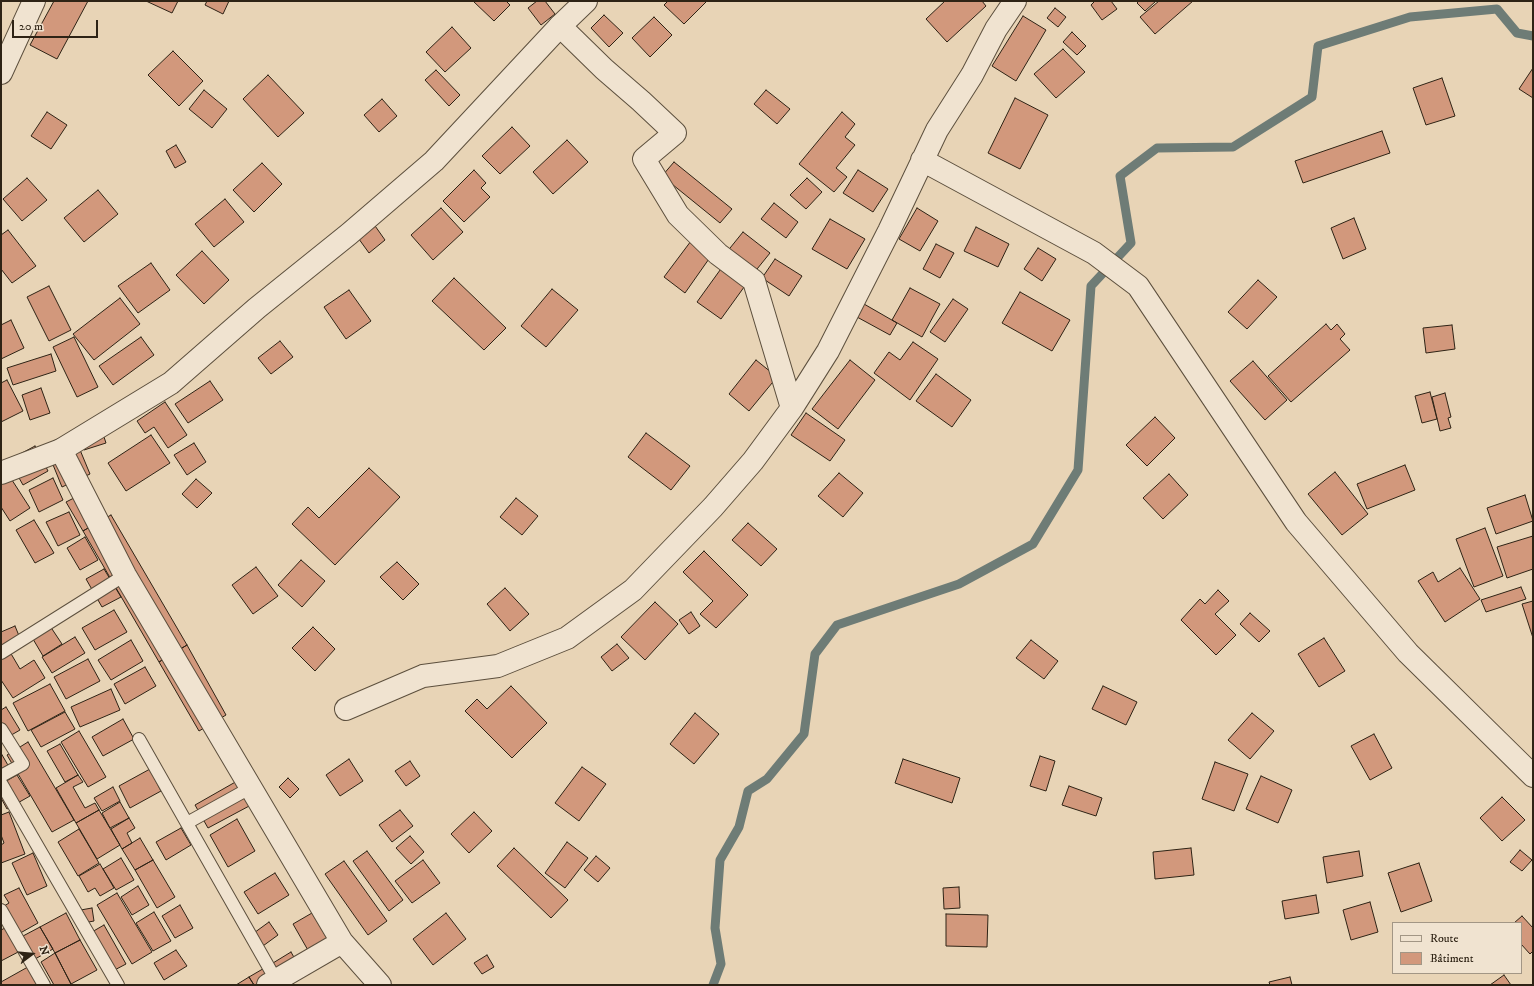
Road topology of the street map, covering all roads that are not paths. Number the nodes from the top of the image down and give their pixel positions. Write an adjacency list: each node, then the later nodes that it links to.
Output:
1 (34, 1): 5 (street)
2 (586, 1): 4 (street)
3 (1015, 1): 6 (street)
4 (560, 26): 7 (street); 8 (street)
5 (1, 73)
6 (922, 160): 7 (street); 16 (street)
7 (792, 408): 12 (street)
8 (62, 450): 9 (street); 10 (street)
9 (1, 473)
10 (125, 576): 11 (lane); 18 (street)
11 (1, 653)
12 (346, 709)
13 (1, 729): 15 (lane)
14 (139, 738): 19 (lane)
15 (1, 776)
16 (1533, 776)
17 (1, 783): 24 (lane)
18 (250, 788): 19 (lane); 21 (street)
19 (187, 823): 22 (lane)
20 (1, 910): 23 (lane)
21 (342, 942): 22 (street); 25 (street)
22 (272, 983)
23 (44, 985)
24 (118, 985)
25 (380, 985)

